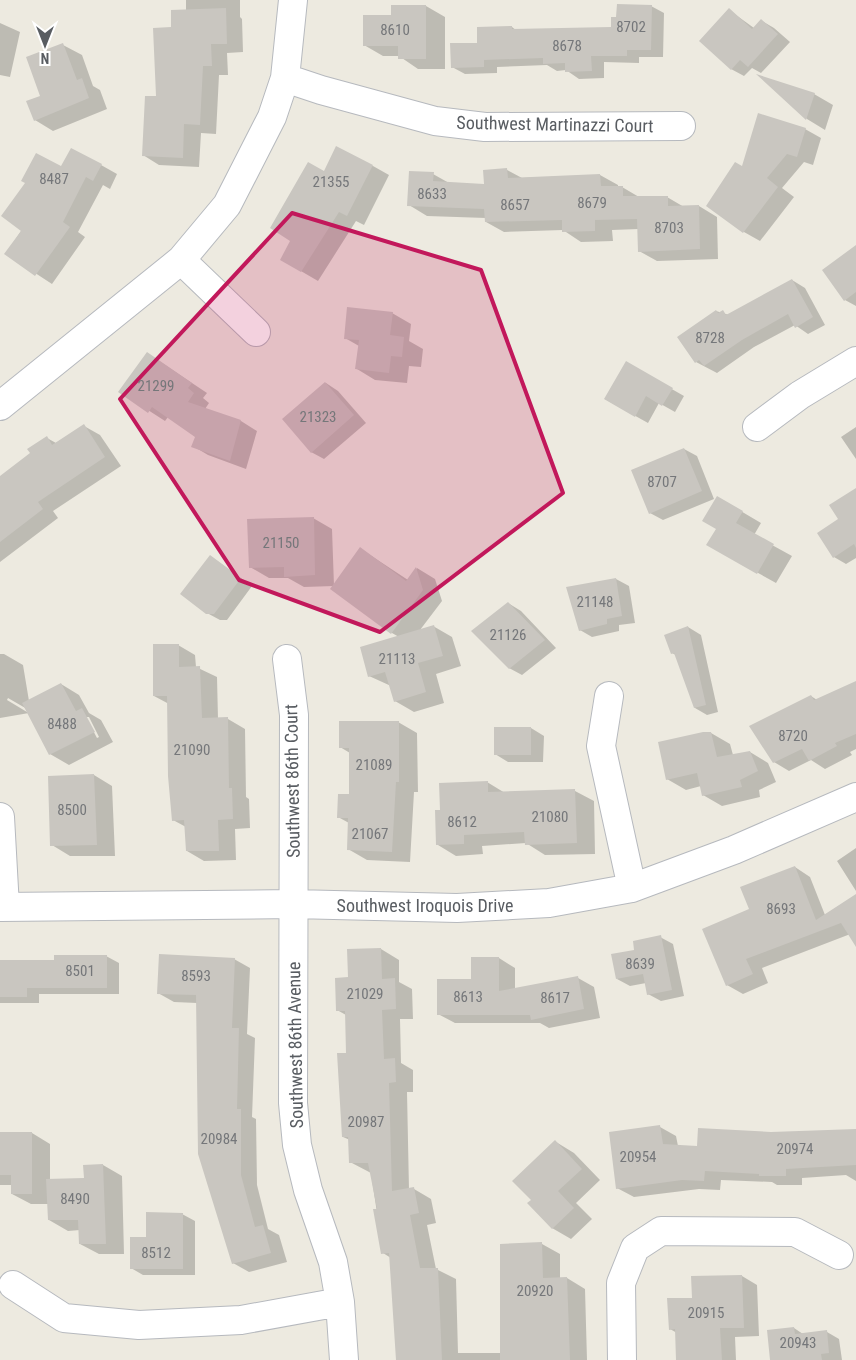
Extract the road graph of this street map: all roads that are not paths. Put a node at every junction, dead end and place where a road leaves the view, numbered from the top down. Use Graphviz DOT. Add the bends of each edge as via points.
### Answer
graph roads {
  1 [pos="293,0"];
  2 [pos="285,78"];
  3 [pos="680,126"];
  4 [pos="181,260"];
  5 [pos="256,332"];
  6 [pos="856,361"];
  7 [pos="0,406"];
  8 [pos="757,427"];
  9 [pos="287,659"];
  10 [pos="609,696"];
  11 [pos="856,797"];
  12 [pos="0,817"];
  13 [pos="632,888"];
  14 [pos="293,904"];
  15 [pos="2,907"];
  16 [pos="839,1255"];
  17 [pos="13,1285"];
  18 [pos="340,1302"];
  19 [pos="344,1360"];
  20 [pos="622,1360"];
  1 -- 2 [label="street"];
  2 -- 3 [label="street, Southwest Martinazzi Court" via="435,121 485,127"];
  2 -- 4 [label="street" via="272,117 227,205"];
  4 -- 5 [label="street"];
  4 -- 7 [label="street"];
  6 -- 8 [label="street" via="800,395"];
  9 -- 14 [label="street, Southwest 86th Court" via="294,715"];
  10 -- 13 [label="street" via="601,746"];
  11 -- 13 [label="street, Southwest Iroquois Drive" via="734,850"];
  12 -- 15 [label="street, Southwest Iroquois Drive"];
  13 -- 14 [label="street, Southwest Iroquois Drive" via="548,903 457,908"];
  14 -- 15 [label="street, Southwest Iroquois Drive"];
  14 -- 18 [label="street, Southwest 86th Avenue" via="293,1103 297,1145 308,1190 333,1262"];
  16 -- 20 [label="street" via="795,1232 661,1231 635,1248 621,1283"];
  17 -- 18 [label="street" via="64,1318 139,1326 241,1320"];
  18 -- 19 [label="street, Southwest 86th Avenue"];
}
